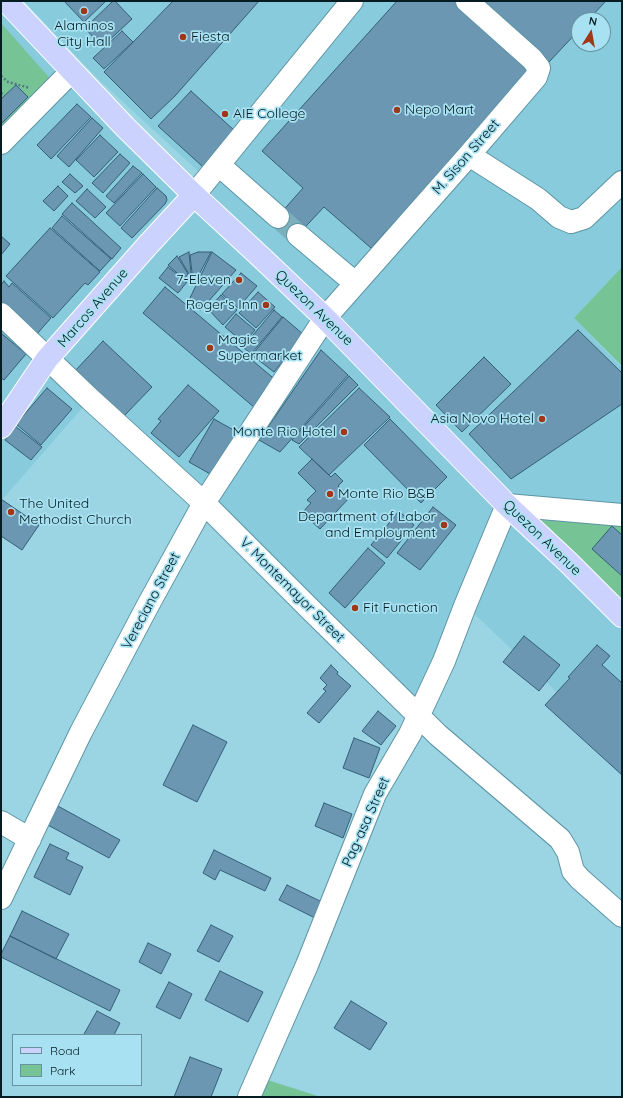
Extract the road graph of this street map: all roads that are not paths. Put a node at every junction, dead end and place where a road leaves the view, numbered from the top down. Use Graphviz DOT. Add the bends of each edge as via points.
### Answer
graph roads {
  1 [pos="6,1"];
  2 [pos="352,1"];
  3 [pos="467,1"];
  4 [pos="72,71"];
  5 [pos="1,143"];
  6 [pos="469,155"];
  7 [pos="219,165"];
  8 [pos="622,182"];
  9 [pos="194,196"];
  10 [pos="278,217"];
  11 [pos="298,235"];
  12 [pos="355,284"];
  13 [pos="1,314"];
  14 [pos="325,318"];
  15 [pos="47,359"];
  16 [pos="1,427"];
  17 [pos="204,503"];
  18 [pos="507,505"];
  19 [pos="622,515"];
  20 [pos="622,616"];
  21 [pos="418,716"];
  22 [pos="1,822"];
  23 [pos="30,839"];
  24 [pos="1,898"];
  25 [pos="622,916"];
  26 [pos="249,1097"];
  1 -- 4 [label="main road, Quezon Avenue"];
  2 -- 7 [label="street"];
  3 -- 6 [label="street, M. Sison Street" via="539,68 536,77"];
  4 -- 5 [label="street"];
  4 -- 9 [label="main road, Quezon Avenue"];
  6 -- 8 [label="street" via="538,199 559,217 571,222 584,218"];
  6 -- 12 [label="street, M. Sison Street"];
  7 -- 9 [label="street"];
  7 -- 10 [label="street"];
  9 -- 14 [label="main road, Quezon Avenue"];
  9 -- 15 [label="main road, Marcos Avenue"];
  11 -- 12 [label="street"];
  12 -- 14 [label="street, M. Sison Street"];
  13 -- 15 [label="street, V. Montemayor Street"];
  14 -- 17 [label="street, Vereciano Street"];
  14 -- 18 [label="main road, Quezon Avenue"];
  15 -- 16 [label="main road, Marcos Avenue"];
  15 -- 17 [label="street, V. Montemayor Street"];
  17 -- 21 [label="street, V. Montemayor Street"];
  17 -- 23 [label="street, Vereciano Street" via="81,732"];
  18 -- 19 [label="street"];
  18 -- 20 [label="main road, Quezon Avenue"];
  18 -- 21 [label="street, Pag-asa Street" via="444,662"];
  21 -- 25 [label="street, V. Montemayor Street" via="560,839 568,852 572,871"];
  21 -- 26 [label="street, Pag-asa Street" via="376,794 307,965"];
  22 -- 23 [label="street"];
  23 -- 24 [label="street, Vereciano Street"];
}
